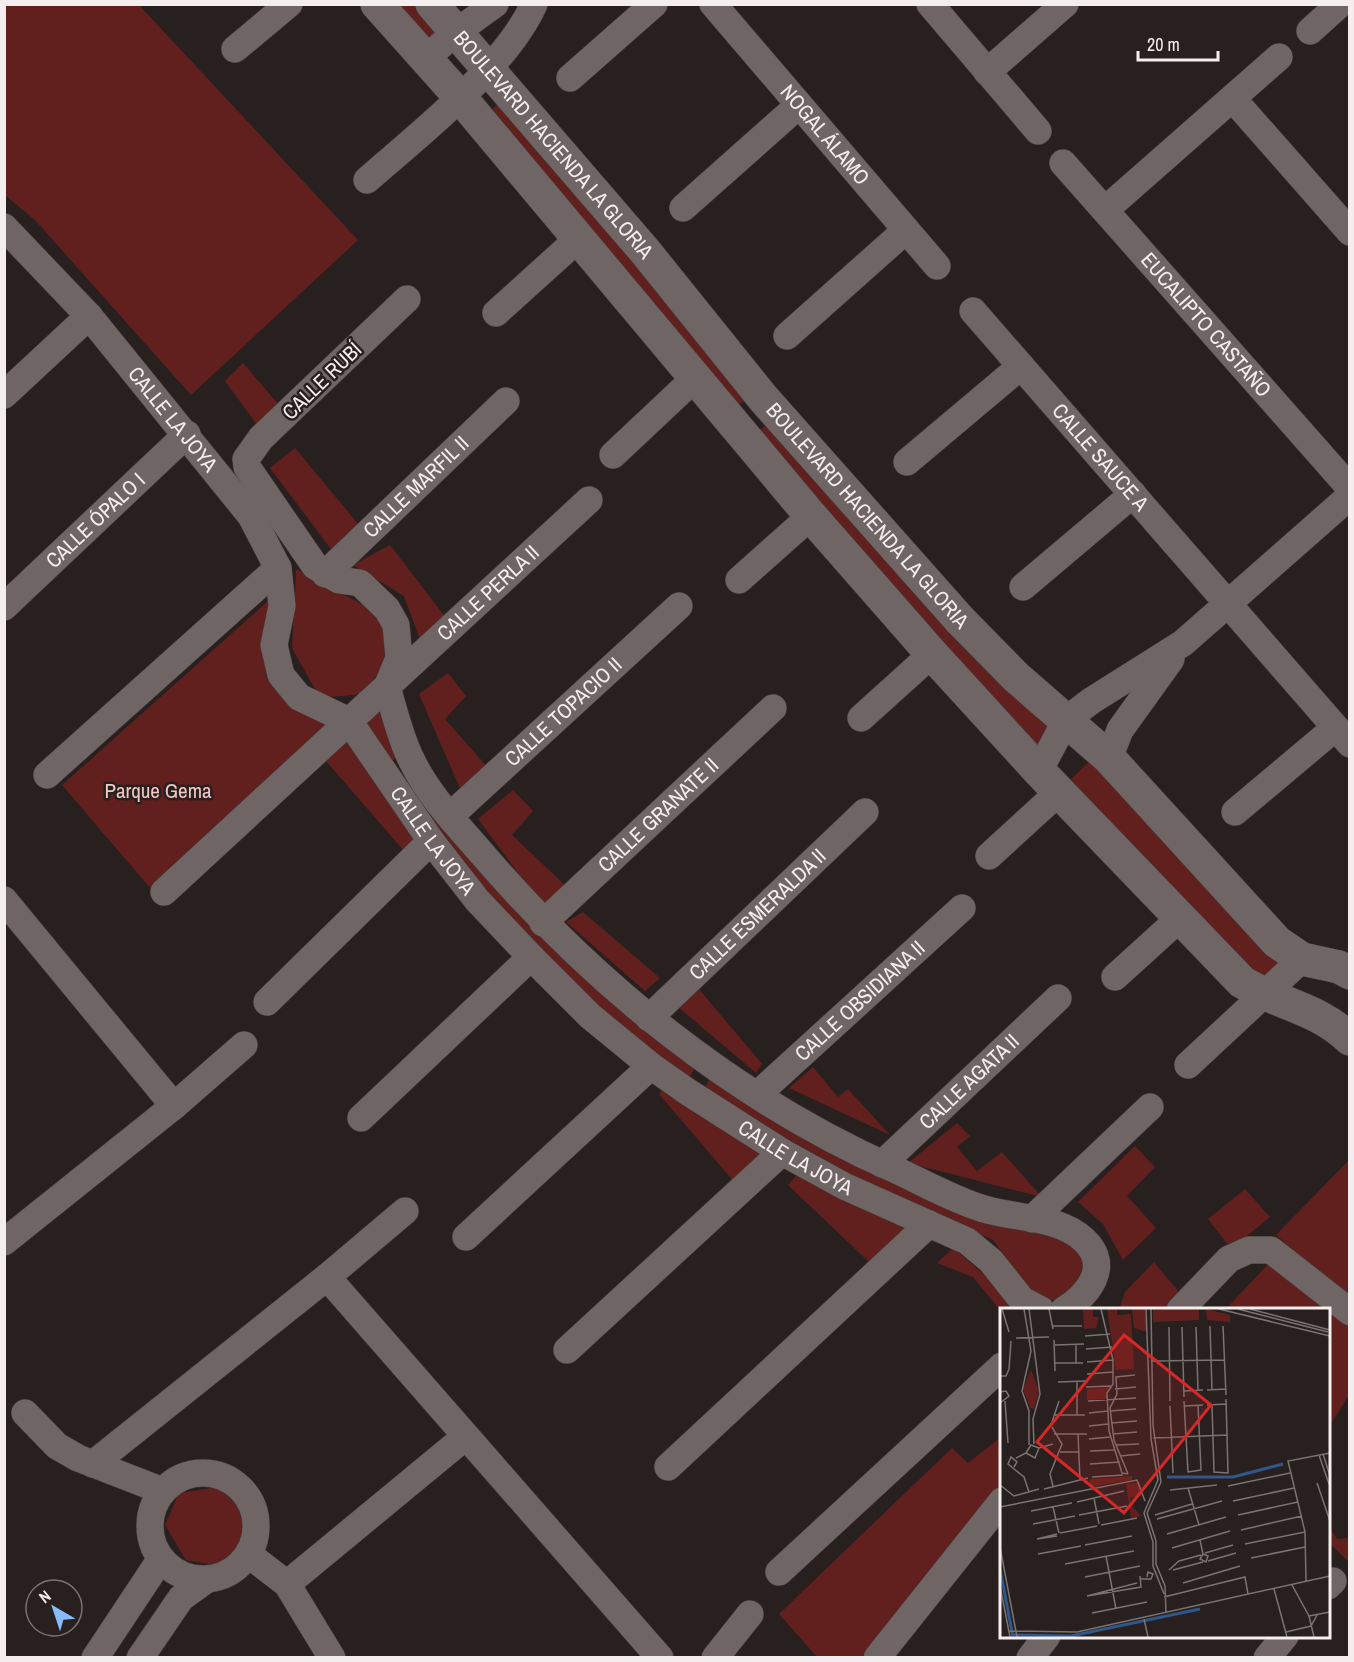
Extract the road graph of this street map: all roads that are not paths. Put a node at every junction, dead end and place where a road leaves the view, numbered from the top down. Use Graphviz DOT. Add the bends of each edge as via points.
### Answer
graph roads {
  1 [pos="289,4"];
  2 [pos="377,4"];
  3 [pos="432,4"];
  4 [pos="495,4"];
  5 [pos="534,4"];
  6 [pos="654,4"];
  7 [pos="713,4"];
  8 [pos="930,4"];
  9 [pos="1065,4"];
  10 [pos="1340,4"];
  11 [pos="1310,31"];
  12 [pos="455,33"];
  13 [pos="235,49"];
  14 [pos="1279,57"];
  15 [pos="425,59"];
  16 [pos="486,69"];
  17 [pos="987,72"];
  18 [pos="570,78"];
  19 [pos="460,97"];
  20 [pos="1233,99"];
  21 [pos="799,105"];
  22 [pos="1038,131"];
  23 [pos="1063,163"];
  24 [pos="367,180"];
  25 [pos="683,208"];
  26 [pos="1105,210"];
  27 [pos="4,227"];
  28 [pos="906,230"];
  29 [pos="1350,232"];
  30 [pos="579,238"];
  31 [pos="937,266"];
  32 [pos="407,299"];
  33 [pos="973,311"];
  34 [pos="495,313"];
  35 [pos="89,316"];
  36 [pos="788,336"];
  37 [pos="1021,366"];
  38 [pos="696,377"];
  39 [pos="4,395"];
  40 [pos="763,398"];
  41 [pos="506,401"];
  42 [pos="734,423"];
  43 [pos="187,434"];
  44 [pos="614,454"];
  45 [pos="907,462"];
  46 [pos="247,467"];
  47 [pos="1350,488"];
  48 [pos="1132,494"];
  49 [pos="1350,496"];
  50 [pos="590,500"];
  51 [pos="811,516"];
  52 [pos="278,568"];
  53 [pos="325,574"];
  54 [pos="739,580"];
  55 [pos="1023,587"];
  56 [pos="1228,603"];
  57 [pos="679,606"];
  58 [pos="4,607"];
  59 [pos="1183,644"];
  60 [pos="932,654"];
  61 [pos="387,687"];
  62 [pos="773,708"];
  63 [pos="861,718"];
  64 [pos="1066,720"];
  65 [pos="349,721"];
  66 [pos="1342,736"];
  67 [pos="1109,758"];
  68 [pos="410,759"];
  69 [pos="47,775"];
  70 [pos="386,776"];
  71 [pos="1049,781"];
  72 [pos="865,812"];
  73 [pos="1235,812"];
  74 [pos="450,816"];
  75 [pos="431,841"];
  76 [pos="989,856"];
  77 [pos="164,892"];
  78 [pos="4,900"];
  79 [pos="962,908"];
  80 [pos="1180,918"];
  81 [pos="543,923"];
  82 [pos="531,957"];
  83 [pos="1302,959"];
  84 [pos="1350,973"];
  85 [pos="1114,977"];
  86 [pos="1264,996"];
  87 [pos="1058,998"];
  88 [pos="267,1002"];
  89 [pos="649,1018"];
  90 [pos="1350,1039"];
  91 [pos="244,1045"];
  92 [pos="709,1063"];
  93 [pos="1188,1065"];
  94 [pos="651,1066"];
  95 [pos="688,1092"];
  96 [pos="758,1094"];
  97 [pos="174,1106"];
  98 [pos="1150,1107"];
  99 [pos="361,1118"];
  100 [pos="782,1152"];
  101 [pos="882,1164"];
  102 [pos="405,1211"];
  103 [pos="1032,1219"];
  104 [pos="929,1224"];
  105 [pos="466,1237"];
  106 [pos="4,1242"];
  107 [pos="327,1277"];
  108 [pos="1038,1308"];
  109 [pos="1068,1308"];
  110 [pos="1182,1308"];
  111 [pos="1350,1312"];
  112 [pos="567,1350"];
  113 [pos="1000,1368"];
  114 [pos="25,1413"];
  115 [pos="465,1437"];
  116 [pos="93,1464"];
  117 [pos="668,1467"];
  118 [pos="163,1491"];
  119 [pos="1000,1504"];
  120 [pos="248,1554"];
  121 [pos="160,1560"];
  122 [pos="779,1572"];
  123 [pos="206,1580"];
  124 [pos="287,1584"];
  125 [pos="750,1614"];
  126 [pos="1045,1638"];
  127 [pos="1283,1638"];
  128 [pos="95,1658"];
  129 [pos="140,1658"];
  130 [pos="332,1658"];
  131 [pos="660,1658"];
  132 [pos="715,1658"];
  133 [pos="877,1658"];
  134 [pos="1030,1658"];
  135 [pos="1267,1658"];
  1 -- 13 [label="street"];
  2 -- 15 [label="street, BOULEVARD HACIENDA LA GLORIA"];
  3 -- 12 [label="street, BOULEVARD HACIENDA LA GLORIA"];
  4 -- 12 [label="street"];
  5 -- 16 [label="street" via="518,32"];
  6 -- 18 [label="street"];
  7 -- 21 [label="street, NOGAL ÁLAMO"];
  8 -- 17 [label="street"];
  9 -- 17 [label="street"];
  10 -- 11 [label="street"];
  12 -- 15 [label="street"];
  12 -- 16 [label="street, BOULEVARD HACIENDA LA GLORIA"];
  14 -- 20 [label="street"];
  15 -- 19 [label="street, BOULEVARD HACIENDA LA GLORIA"];
  16 -- 19 [label="street"];
  16 -- 40 [label="street, BOULEVARD HACIENDA LA GLORIA" via="644,250"];
  17 -- 22 [label="street"];
  19 -- 24 [label="street"];
  19 -- 30 [label="street, BOULEVARD HACIENDA LA GLORIA"];
  20 -- 26 [label="street"];
  20 -- 29 [label="street"];
  21 -- 25 [label="street"];
  21 -- 28 [label="street, NOGAL ÁLAMO"];
  23 -- 26 [label="street, EUCALIPTO CASTAÑO"];
  26 -- 47 [label="street, EUCALIPTO CASTAÑO"];
  27 -- 35 [label="street, CALLE LA JOYA"];
  28 -- 31 [label="street, NOGAL ÁLAMO"];
  28 -- 36 [label="street"];
  30 -- 34 [label="street"];
  30 -- 38 [label="street, BOULEVARD HACIENDA LA GLORIA"];
  32 -- 46 [label="street, CALLE RUBÍ" via="252,448 246,459"];
  33 -- 37 [label="street, CALLE SAUCE A"];
  35 -- 39 [label="street"];
  35 -- 43 [label="street, CALLE LA JOYA"];
  37 -- 45 [label="street"];
  37 -- 48 [label="street, CALLE SAUCE A"];
  38 -- 42 [label="street, BOULEVARD HACIENDA LA GLORIA"];
  38 -- 44 [label="street"];
  40 -- 42 [label="street"];
  40 -- 64 [label="street, BOULEVARD HACIENDA LA GLORIA" via="960,620 1016,677"];
  41 -- 53 [label="street, CALLE MARFIL II"];
  42 -- 51 [label="street, BOULEVARD HACIENDA LA GLORIA"];
  43 -- 52 [label="street, CALLE LA JOYA" via="251,516"];
  43 -- 58 [label="street, CALLE ÓPALO I"];
  46 -- 53 [label="street, CALLE LA JOYA" via="305,555"];
  48 -- 55 [label="street"];
  48 -- 56 [label="street, CALLE SAUCE A"];
  49 -- 56 [label="street"];
  50 -- 61 [label="street, CALLE PERLA II"];
  51 -- 54 [label="street"];
  51 -- 60 [label="street, BOULEVARD HACIENDA LA GLORIA"];
  52 -- 65 [label="street, CALLE LA JOYA" via="282,606 274,645 281,675 299,697"];
  52 -- 69 [label="street"];
  53 -- 61 [label="street, CALLE LA JOYA" via="360,583 387,609 396,625 399,658"];
  56 -- 59 [label="street"];
  56 -- 66 [label="street, CALLE SAUCE A"];
  57 -- 74 [label="street, CALLE TOPACIO II"];
  59 -- 64 [label="street"];
  59 -- 67 [label="street" via="1120,730"];
  60 -- 63 [label="street"];
  60 -- 71 [label="street, BOULEVARD HACIENDA LA GLORIA"];
  61 -- 65 [label="street, CALLE PERLA II"];
  61 -- 68 [label="street, CALLE LA JOYA"];
  62 -- 81 [label="street, CALLE GRANATE II"];
  64 -- 67 [label="street, BOULEVARD HACIENDA LA GLORIA"];
  64 -- 71 [label="street"];
  65 -- 70 [label="street, CALLE LA JOYA"];
  65 -- 77 [label="street, CALLE PERLA II"];
  66 -- 73 [label="street"];
  67 -- 83 [label="street, BOULEVARD HACIENDA LA GLORIA" via="1276,942"];
  68 -- 70 [label="street"];
  68 -- 74 [label="street, CALLE LA JOYA"];
  70 -- 75 [label="street, CALLE LA JOYA"];
  71 -- 76 [label="street"];
  71 -- 80 [label="street, BOULEVARD HACIENDA LA GLORIA"];
  72 -- 89 [label="street, CALLE ESMERALDA II"];
  74 -- 81 [label="street, CALLE LA JOYA"];
  75 -- 82 [label="street, CALLE LA JOYA" via="477,900"];
  75 -- 88 [label="street"];
  78 -- 97 [label="street"];
  79 -- 96 [label="street, CALLE OBSIDIANA II"];
  80 -- 85 [label="street"];
  80 -- 86 [label="street, BOULEVARD HACIENDA LA GLORIA" via="1242,982"];
  81 -- 89 [label="street, CALLE LA JOYA"];
  82 -- 94 [label="street, CALLE LA JOYA" via="590,1016"];
  82 -- 99 [label="street"];
  83 -- 84 [label="street, BOULEVARD HACIENDA LA GLORIA"];
  83 -- 86 [label="street"];
  86 -- 90 [label="street, BOULEVARD HACIENDA LA GLORIA" via="1310,1011 1333,1023"];
  86 -- 93 [label="street"];
  87 -- 101 [label="street, CALLE AGATA II"];
  89 -- 92 [label="street, CALLE LA JOYA"];
  91 -- 97 [label="street"];
  92 -- 95 [label="street"];
  92 -- 96 [label="street, CALLE LA JOYA"];
  94 -- 95 [label="street, CALLE LA JOYA"];
  94 -- 105 [label="street"];
  95 -- 100 [label="street, CALLE LA JOYA"];
  96 -- 101 [label="street, CALLE LA JOYA"];
  97 -- 106 [label="street"];
  98 -- 103 [label="street"];
  100 -- 104 [label="street, CALLE LA JOYA" via="844,1186"];
  100 -- 112 [label="street"];
  101 -- 103 [label="street, CALLE LA JOYA" via="982,1209"];
  102 -- 107 [label="street"];
  103 -- 109 [label="street, CALLE LA JOYA" via="1066,1227 1086,1241 1095,1260 1093,1284 1082,1299"];
  104 -- 108 [label="street, CALLE LA JOYA" via="967,1241 991,1261 1022,1299"];
  104 -- 117 [label="street"];
  107 -- 115 [label="street"];
  107 -- 116 [label="street"];
  110 -- 111 [label="street" via="1229,1259 1249,1250 1271,1250"];
  113 -- 122 [label="street"];
  114 -- 116 [label="street" via="57,1446"];
  115 -- 124 [label="street"];
  115 -- 131 [label="street"];
  116 -- 118 [label="street"];
  118 -- 120 [label="street" via="181,1478 203,1472 225,1477 244,1490 254,1510 256,1533"];
  118 -- 121 [label="street" via="153,1507 149,1525"];
  119 -- 133 [label="street"];
  120 -- 123 [label="street" via="230,1572"];
  120 -- 124 [label="street"];
  121 -- 123 [label="street" via="189,1579"];
  121 -- 128 [label="street"];
  123 -- 129 [label="street" via="181,1598"];
  124 -- 130 [label="street"];
  125 -- 132 [label="street"];
  126 -- 134 [label="street"];
  127 -- 135 [label="street"];
}
